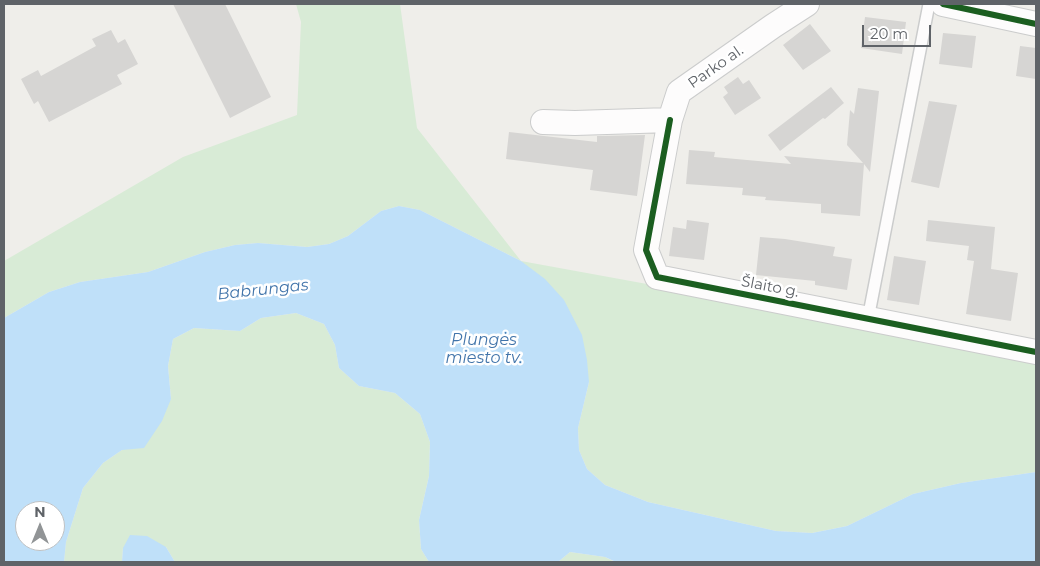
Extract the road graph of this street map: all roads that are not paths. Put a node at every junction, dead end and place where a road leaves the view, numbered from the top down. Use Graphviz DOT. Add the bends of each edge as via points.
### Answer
graph roads {
  1 [pos="807,4"];
  2 [pos="929,4"];
  3 [pos="944,4"];
  4 [pos="1036,24"];
  5 [pos="670,120"];
  6 [pos="543,122"];
  7 [pos="868,319"];
  8 [pos="1036,352"];
  1 -- 5 [label="street, Parko al." via="679,92"];
  2 -- 7 [label="lane"];
  3 -- 4 [label="street"];
  5 -- 6 [label="street"];
  5 -- 7 [label="street, Šlaito g." via="646,250 657,277"];
  7 -- 8 [label="street, Šlaito g."];
}
